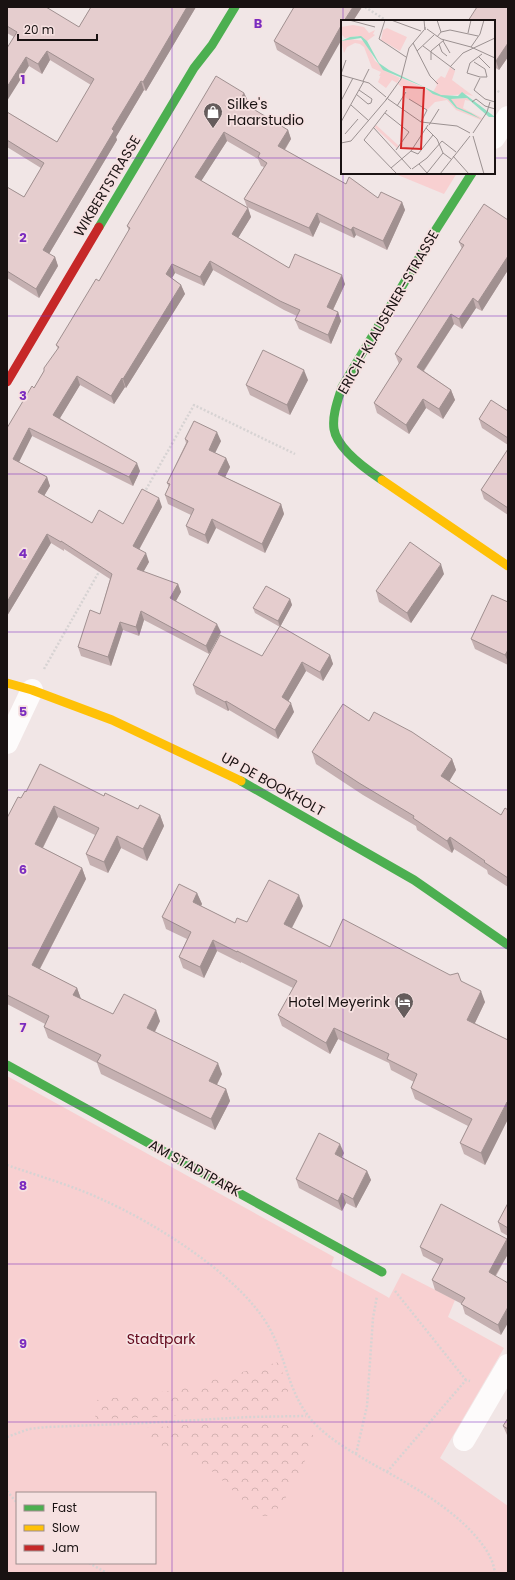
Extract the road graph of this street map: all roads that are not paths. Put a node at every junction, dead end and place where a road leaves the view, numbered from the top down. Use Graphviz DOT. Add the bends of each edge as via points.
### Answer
graph roads {
  1 [pos="235,7"];
  2 [pos="508,117"];
  3 [pos="495,136"];
  4 [pos="471,174"];
  5 [pos="7,382"];
  6 [pos="508,566"];
  7 [pos="7,683"];
  8 [pos="32,690"];
  9 [pos="7,743"];
  10 [pos="508,946"];
  11 [pos="7,1065"];
  12 [pos="382,1272"];
  13 [pos="508,1365"];
  14 [pos="464,1440"];
  1 -- 5 [label="street, WIKBERTSTRASSE" via="212,45 194,68"];
  2 -- 3 [label="street"];
  4 -- 6 [label="street, ERICH-KLAUSENER-STRASSE" via="342,387 335,410 335,433 350,455 366,469"];
  7 -- 8 [label="street, UP DE BOOKHOLT"];
  8 -- 9 [label="street"];
  8 -- 10 [label="street, UP DE BOOKHOLT" via="112,720 238,779 414,880"];
  11 -- 12 [label="street, AM STADTPARK"];
  13 -- 14 [label="street"];
}
